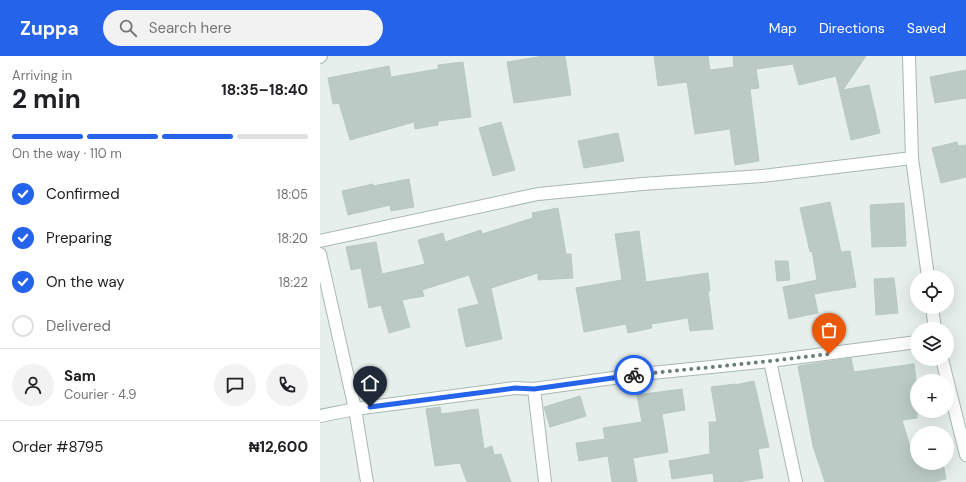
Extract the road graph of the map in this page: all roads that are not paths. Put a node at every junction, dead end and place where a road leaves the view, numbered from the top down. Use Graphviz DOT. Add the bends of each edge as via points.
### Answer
graph roads {
  1 [pos="909,56"];
  2 [pos="912,158"];
  3 [pos="320,241"];
  4 [pos="320,254"];
  5 [pos="927,270"];
  6 [pos="910,343"];
  7 [pos="770,361"];
  8 [pos="944,366"];
  9 [pos="534,389"];
  10 [pos="355,409"];
  11 [pos="320,416"];
  12 [pos="966,455"];
  13 [pos="368,482"];
  14 [pos="545,482"];
  15 [pos="796,482"];
  1 -- 2 [label="street"];
  2 -- 3 [label="street" via="762,176 538,194"];
  2 -- 5 [label="street"];
  4 -- 10 [label="street"];
  6 -- 7 [label="street"];
  7 -- 9 [label="street" via="642,374"];
  7 -- 15 [label="street"];
  8 -- 12 [label="street"];
  9 -- 10 [label="street" via="515,388"];
  9 -- 14 [label="street"];
  10 -- 11 [label="street"];
  10 -- 13 [label="street"];
}
